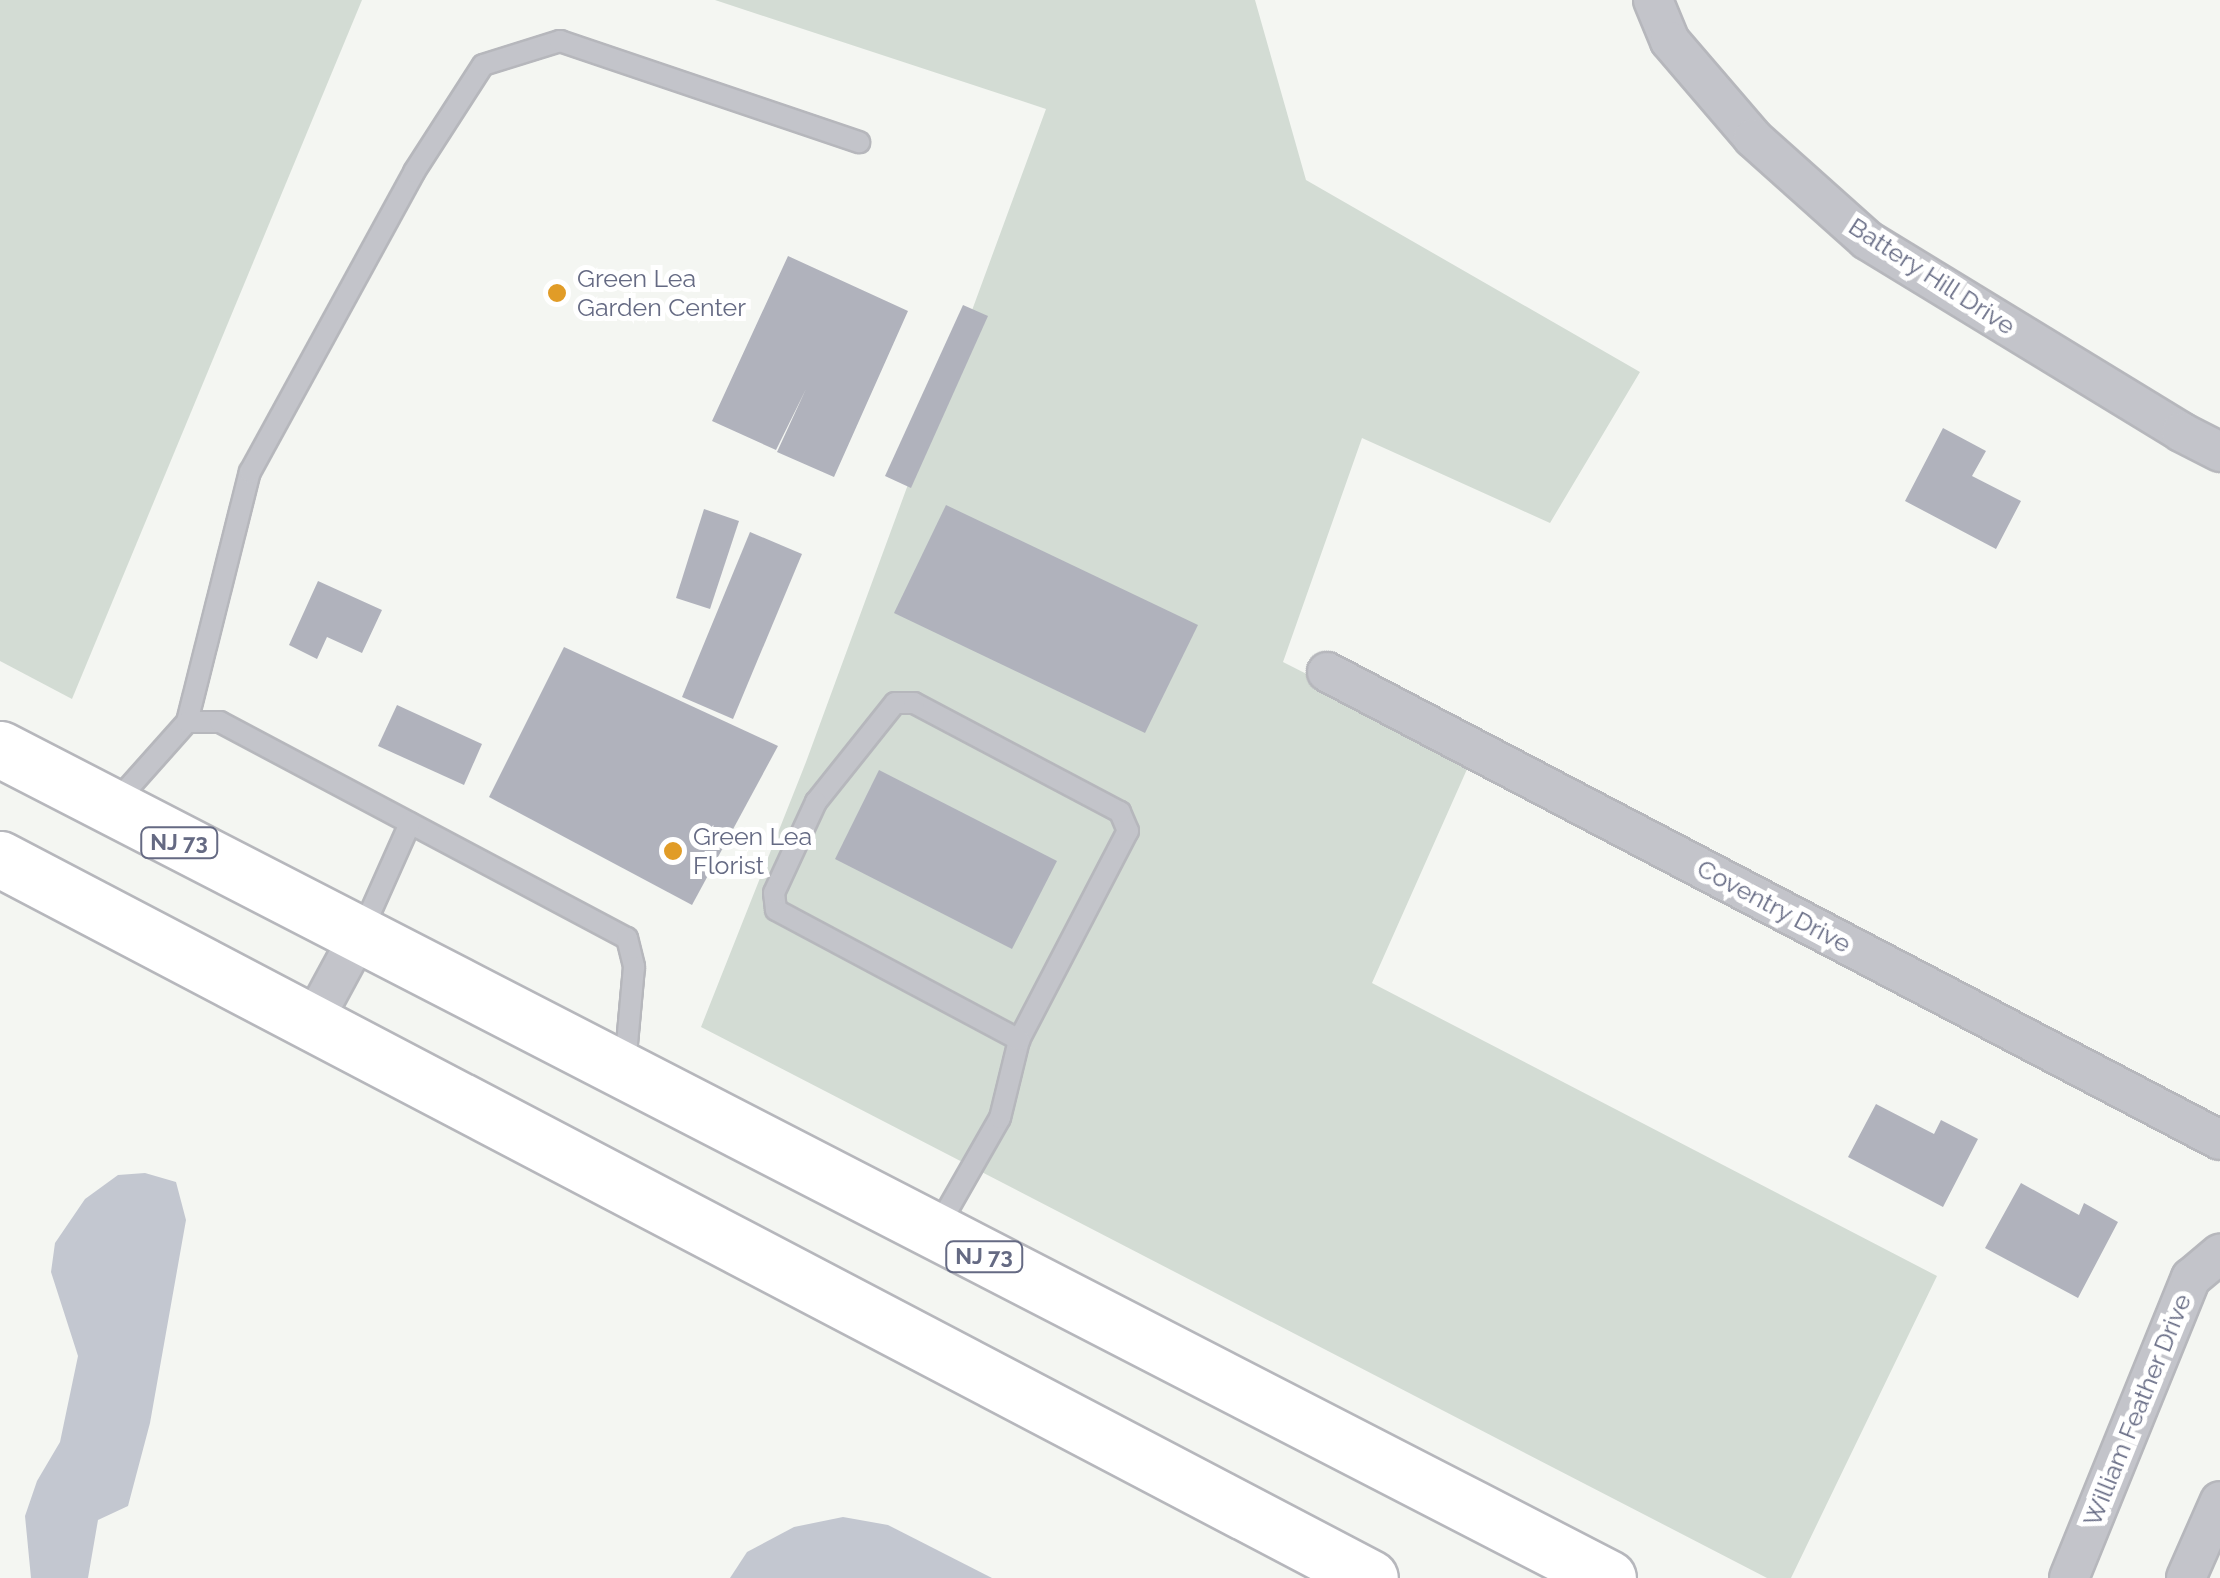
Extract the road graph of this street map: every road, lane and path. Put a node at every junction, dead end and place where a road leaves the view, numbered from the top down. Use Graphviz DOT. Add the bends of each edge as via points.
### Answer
graph roads {
  1 [pos="1653,0"];
  2 [pos="859,142"];
  3 [pos="2220,452"];
  4 [pos="1327,672"];
  5 [pos="187,722"];
  6 [pos="0,749"];
  7 [pos="111,807"];
  8 [pos="410,823"];
  9 [pos="0,859"];
  10 [pos="359,936"];
  11 [pos="312,1022"];
  12 [pos="1019,1040"];
  13 [pos="624,1072"];
  14 [pos="2220,1140"];
  15 [pos="935,1232"];
  16 [pos="2220,1254"];
  17 [pos="2220,1501"];
  18 [pos="1370,1578"];
  19 [pos="1608,1578"];
  20 [pos="2069,1578"];
  21 [pos="2186,1578"];
  1 -- 3 [label="street, Battery Hill Drive" via="1670,41 1753,138 1867,240"];
  2 -- 5 [label="lane" via="560,40 483,65 414,172 250,472"];
  4 -- 14 [label="street, Coventry Drive"];
  5 -- 7 [label="lane"];
  5 -- 8 [label="lane" via="220,722"];
  6 -- 7 [label="highway, NJ 73"];
  7 -- 10 [label="highway, NJ 73"];
  8 -- 10 [label="lane"];
  8 -- 13 [label="lane" via="628,938 634,967"];
  9 -- 11 [label="highway"];
  10 -- 11 [label="street"];
  10 -- 13 [label="highway, NJ 73"];
  11 -- 18 [label="highway"];
  12 -- 12 [label="lane" via="1128,831 1120,812 914,703 896,703 816,802 774,892 776,910"];
  12 -- 15 [label="lane" via="1000,1118"];
  13 -- 15 [label="highway, NJ 73"];
  15 -- 19 [label="highway, NJ 73"];
  16 -- 20 [label="street, William Feather Drive" via="2191,1278"];
  17 -- 21 [label="street"];
}
